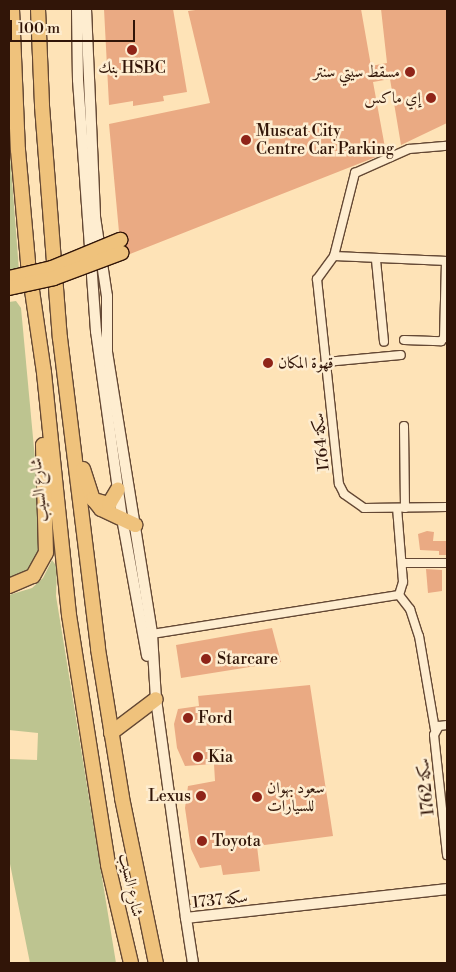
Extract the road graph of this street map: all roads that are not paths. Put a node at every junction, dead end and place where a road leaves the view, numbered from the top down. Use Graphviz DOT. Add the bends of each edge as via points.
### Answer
graph roads {
  1 [pos="12,9"];
  2 [pos="38,9"];
  3 [pos="77,9"];
  4 [pos="86,9"];
  5 [pos="9,101"];
  6 [pos="447,146"];
  7 [pos="18,150"];
  8 [pos="334,256"];
  9 [pos="376,260"];
  10 [pos="446,261"];
  11 [pos="9,278"];
  12 [pos="9,288"];
  13 [pos="404,340"];
  14 [pos="384,342"];
  15 [pos="401,355"];
  16 [pos="326,362"];
  17 [pos="44,373"];
  18 [pos="404,426"];
  19 [pos="74,442"];
  20 [pos="118,489"];
  21 [pos="93,499"];
  22 [pos="447,507"];
  23 [pos="401,508"];
  24 [pos="122,518"];
  25 [pos="135,525"];
  26 [pos="402,563"];
  27 [pos="447,563"];
  28 [pos="9,586"];
  29 [pos="399,595"];
  30 [pos="152,634"];
  31 [pos="156,699"];
  32 [pos="447,725"];
  33 [pos="435,730"];
  34 [pos="111,734"];
  35 [pos="447,856"];
  36 [pos="447,890"];
  37 [pos="186,918"];
  38 [pos="131,963"];
  39 [pos="156,963"];
  40 [pos="193,963"];
  1 -- 7 [label="highway, شارع السيب"];
  2 -- 19 [label="highway, شارع السيب" via="55,279"];
  3 -- 20 [label="street" via="78,80 91,273"];
  4 -- 25 [label="street" via="95,208 107,296 107,352"];
  5 -- 7 [label="highway"];
  6 -- 8 [label="street" via="409,149 355,173"];
  7 -- 17 [label="highway, شارع السيب" via="28,263"];
  8 -- 9 [label="street"];
  8 -- 16 [label="street, سكة 1764" via="317,279"];
  9 -- 10 [label="street"];
  9 -- 14 [label="street"];
  10 -- 13 [label="street" via="444,338 441,341"];
  11 -- 12 [label="highway, bridge" via="120,246 54,278"];
  15 -- 16 [label="street"];
  16 -- 23 [label="street, سكة 1764" via="340,484 344,494 364,508"];
  17 -- 28 [label="highway" via="41,386 46,553 33,576 26,582"];
  17 -- 38 [label="highway, شارع السيب" via="69,615 108,865"];
  18 -- 23 [label="street"];
  19 -- 21 [label="highway"];
  19 -- 34 [label="highway, شارع السيب"];
  20 -- 21 [label="highway" via="109,504"];
  20 -- 24 [label="street"];
  21 -- 24 [label="highway" via="101,509"];
  22 -- 23 [label="street, سكة 1764"];
  23 -- 26 [label="street"];
  24 -- 25 [label="highway"];
  24 -- 31 [label="street"];
  25 -- 30 [label="street"];
  26 -- 27 [label="street"];
  26 -- 29 [label="street" via="403,582"];
  29 -- 30 [label="street"];
  29 -- 33 [label="street, سكة 1762" via="410,608 419,636"];
  30 -- 31 [label="street"];
  31 -- 34 [label="highway"];
  31 -- 37 [label="street, سكة 1737"];
  32 -- 33 [label="street"];
  33 -- 35 [label="street, سكة 1762"];
  34 -- 39 [label="highway, شارع السيب"];
  36 -- 37 [label="street, سكة 1737"];
  37 -- 40 [label="street"];
}
